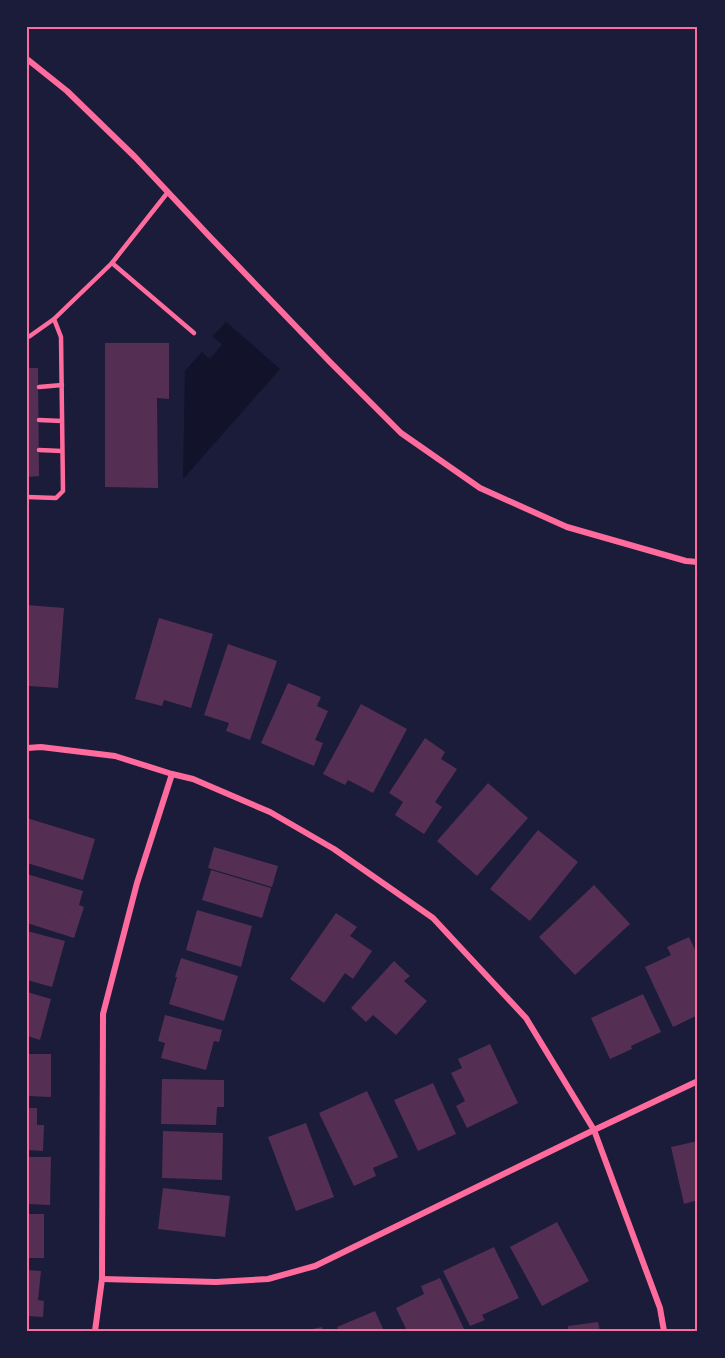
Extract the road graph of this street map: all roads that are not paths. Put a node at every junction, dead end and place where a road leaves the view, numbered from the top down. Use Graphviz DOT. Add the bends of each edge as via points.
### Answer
graph roads {
  1 [pos="27,59"];
  2 [pos="168,192"];
  3 [pos="112,263"];
  4 [pos="54,319"];
  5 [pos="194,333"];
  6 [pos="27,337"];
  7 [pos="62,385"];
  8 [pos="39,387"];
  9 [pos="39,420"];
  10 [pos="62,420"];
  11 [pos="39,450"];
  12 [pos="62,451"];
  13 [pos="27,496"];
  14 [pos="698,562"];
  15 [pos="27,748"];
  16 [pos="172,774"];
  17 [pos="698,1081"];
  18 [pos="594,1130"];
  19 [pos="102,1279"];
  20 [pos="95,1331"];
  21 [pos="664,1331"];
  1 -- 2 [label="street" via="67,91"];
  2 -- 3 [label="lane"];
  2 -- 14 [label="street" via="401,433 480,488 567,527"];
  3 -- 4 [label="lane"];
  3 -- 5 [label="lane"];
  4 -- 6 [label="lane"];
  4 -- 7 [label="lane" via="61,337"];
  7 -- 8 [label="lane"];
  7 -- 10 [label="lane"];
  9 -- 10 [label="lane"];
  10 -- 12 [label="lane"];
  11 -- 12 [label="lane"];
  12 -- 13 [label="lane" via="63,491 56,498"];
  15 -- 16 [label="street" via="115,756"];
  16 -- 18 [label="street" via="270,812 334,849 433,918 526,1018"];
  16 -- 19 [label="street" via="137,883 103,1014"];
  17 -- 18 [label="street"];
  18 -- 19 [label="street" via="315,1266 268,1279"];
  18 -- 21 [label="street" via="660,1308"];
  19 -- 20 [label="street"];
}
